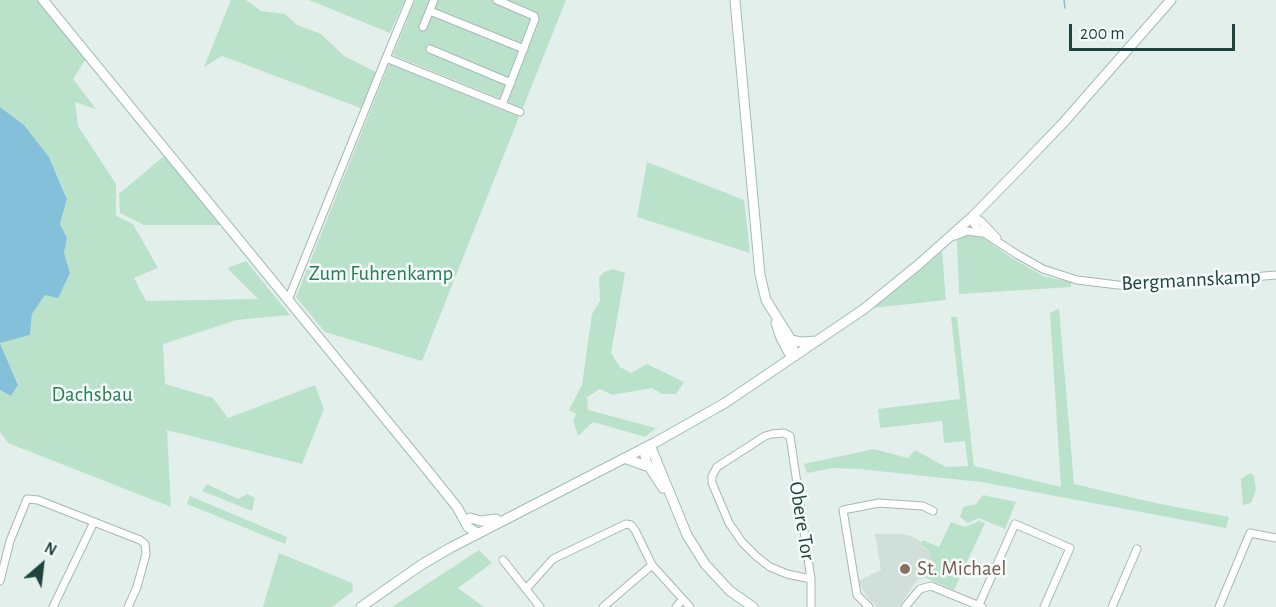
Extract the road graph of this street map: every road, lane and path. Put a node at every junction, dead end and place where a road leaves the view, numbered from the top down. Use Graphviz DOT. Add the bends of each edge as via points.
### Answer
graph roads {
  1 [pos="43,0"];
  2 [pos="410,0"];
  3 [pos="434,0"];
  4 [pos="496,0"];
  5 [pos="735,0"];
  6 [pos="1171,0"];
  7 [pos="430,11"];
  8 [pos="423,27"];
  9 [pos="430,49"];
  10 [pos="524,49"];
  11 [pos="386,58"];
  12 [pos="511,83"];
  13 [pos="502,105"];
  14 [pos="520,112"];
  15 [pos="972,216"];
  16 [pos="984,234"];
  17 [pos="947,239"];
  18 [pos="1008,249"];
  19 [pos="1275,275"];
  20 [pos="288,300"];
  21 [pos="786,339"];
  22 [pos="817,341"];
  23 [pos="795,356"];
  24 [pos="777,368"];
  25 [pos="647,446"];
  26 [pos="624,458"];
  27 [pos="649,467"];
  28 [pos="674,505"];
  29 [pos="457,507"];
  30 [pos="933,511"];
  31 [pos="508,517"];
  32 [pos="470,518"];
  33 [pos="94,522"];
  34 [pos="477,533"];
  35 [pos="1276,538"];
  36 [pos="1137,549"];
  37 [pos="503,561"];
  38 [pos="652,565"];
  39 [pos="811,579"];
  40 [pos="0,581"];
  41 [pos="526,590"];
  42 [pos="682,600"];
  43 [pos="53,607"];
  44 [pos="128,607"];
  45 [pos="361,607"];
  46 [pos="540,607"];
  47 [pos="603,607"];
  48 [pos="676,607"];
  49 [pos="690,607"];
  50 [pos="753,607"];
  51 [pos="812,607"];
  52 [pos="870,607"];
  53 [pos="905,607"];
  54 [pos="980,607"];
  55 [pos="1044,607"];
  56 [pos="1112,607"];
  57 [pos="1219,607"];
  1 -- 20 [label="main road"];
  2 -- 11 [label="street"];
  3 -- 7 [label="street"];
  4 -- 10 [label="street" via="534,16"];
  5 -- 21 [label="main road" via="757,250 766,300"];
  6 -- 15 [label="main road" via="1064,122"];
  7 -- 8 [label="street"];
  7 -- 10 [label="street"];
  9 -- 12 [label="street"];
  10 -- 12 [label="street"];
  11 -- 13 [label="street"];
  11 -- 20 [label="street"];
  12 -- 13 [label="street"];
  13 -- 14 [label="street"];
  15 -- 16 [label="street, Bergmannskamp"];
  15 -- 17 [label="main road"];
  15 -- 18 [label="street, Bergmannskamp"];
  16 -- 17 [label="street" via="967,231"];
  16 -- 18 [label="street, Bergmannskamp"];
  17 -- 22 [label="main road" via="864,309"];
  18 -- 19 [label="street, Bergmannskamp" via="1060,275 1118,285 1150,286"];
  20 -- 29 [label="main road"];
  21 -- 22 [label="main road"];
  21 -- 23 [label="main road" via="789,353"];
  21 -- 24 [label="main road"];
  22 -- 23 [label="main road"];
  23 -- 24 [label="main road"];
  24 -- 25 [label="main road" via="725,403"];
  25 -- 26 [label="main road"];
  25 -- 27 [label="main road" via="644,457"];
  25 -- 28 [label="main road"];
  26 -- 27 [label="main road"];
  26 -- 31 [label="main road"];
  27 -- 28 [label="main road"];
  28 -- 50 [label="main road" via="705,564 722,584"];
  29 -- 32 [label="main road"];
  29 -- 34 [label="main road" via="468,527"];
  30 -- 52 [label="street" via="923,506 879,503 843,510 857,595"];
  31 -- 32 [label="main road" via="485,521"];
  31 -- 34 [label="main road"];
  32 -- 34 [label="main road"];
  33 -- 40 [label="street" via="27,499 10,541"];
  33 -- 43 [label="street"];
  33 -- 44 [label="street" via="140,540 146,548"];
  34 -- 45 [label="main road" via="421,565"];
  35 -- 57 [label="street" via="1250,533"];
  36 -- 56 [label="street"];
  37 -- 41 [label="street"];
  38 -- 41 [label="street" via="635,530 626,524 553,559"];
  38 -- 42 [label="street"];
  38 -- 47 [label="street"];
  39 -- 39 [label="street, Obere Tor" via="770,567 742,542 729,523 712,479 717,467 765,436 790,436"];
  39 -- 51 [label="street, Obere Tor"];
  41 -- 46 [label="street"];
  42 -- 48 [label="street"];
  42 -- 49 [label="street"];
  53 -- 54 [label="street" via="920,589 931,586"];
  54 -- 55 [label="street" via="1016,524 1070,548"];
}
